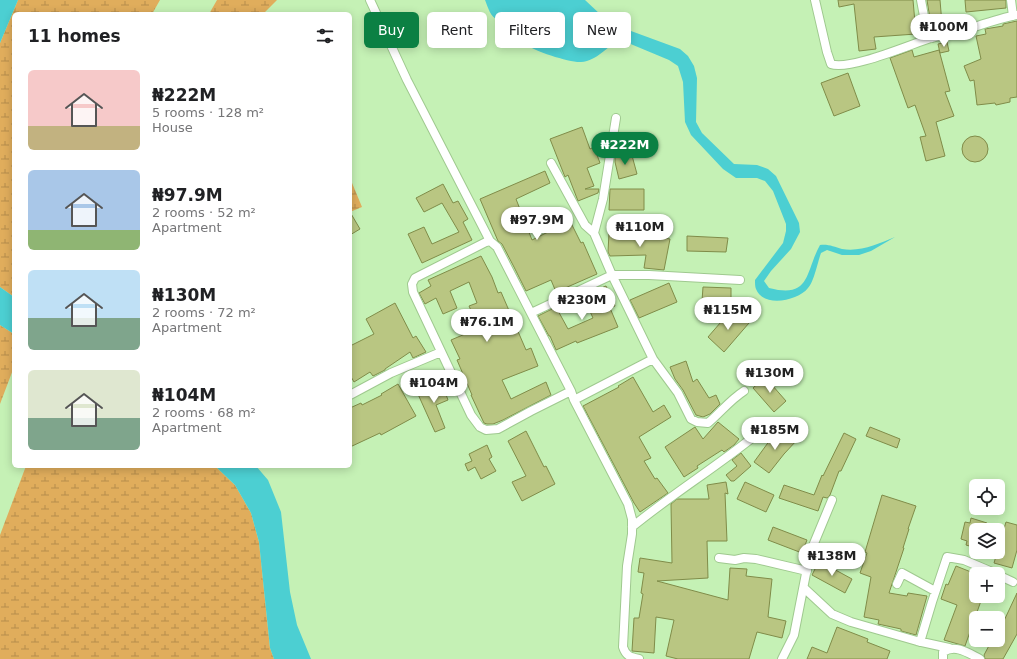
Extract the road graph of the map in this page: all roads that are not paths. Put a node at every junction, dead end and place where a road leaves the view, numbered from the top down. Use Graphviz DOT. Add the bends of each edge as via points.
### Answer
graph roads {
  1 [pos="370,0"];
  2 [pos="815,0"];
  3 [pos="921,0"];
  4 [pos="1011,0"];
  5 [pos="1015,16"];
  6 [pos="932,38"];
  7 [pos="616,118"];
  8 [pos="551,163"];
  9 [pos="594,233"];
  10 [pos="490,240"];
  11 [pos="612,275"];
  12 [pos="740,280"];
  13 [pos="531,313"];
  14 [pos="441,352"];
  15 [pos="652,359"];
  16 [pos="571,391"];
  17 [pos="744,391"];
  18 [pos="352,394"];
  19 [pos="574,400"];
  20 [pos="752,438"];
  21 [pos="832,500"];
  22 [pos="632,527"];
  23 [pos="719,558"];
  24 [pos="980,567"];
  25 [pos="807,571"];
  26 [pos="1005,578"];
  27 [pos="1013,582"];
  28 [pos="897,584"];
  29 [pos="804,588"];
  30 [pos="935,591"];
  31 [pos="920,642"];
  32 [pos="949,648"];
  33 [pos="639,659"];
  34 [pos="782,659"];
  35 [pos="943,659"];
  36 [pos="980,659"];
  1 -- 10 [label="street" via="407,80"];
  2 -- 6 [label="street" via="827,52 832,64 836,66 880,56"];
  3 -- 6 [label="street" via="926,27"];
  4 -- 5 [label="street"];
  5 -- 6 [label="street"];
  7 -- 9 [label="street"];
  8 -- 9 [label="street" via="585,225"];
  9 -- 11 [label="street"];
  10 -- 13 [label="street" via="497,247"];
  10 -- 14 [label="street" via="415,278 412,284 413,292"];
  11 -- 12 [label="street"];
  11 -- 13 [label="street"];
  11 -- 15 [label="street"];
  13 -- 16 [label="street"];
  14 -- 16 [label="street" via="471,415 480,427 486,430 498,429"];
  14 -- 18 [label="street" via="391,373"];
  15 -- 17 [label="street" via="678,393 691,419 697,422 708,422"];
  15 -- 19 [label="street"];
  16 -- 19 [label="street"];
  19 -- 22 [label="street" via="628,504"];
  20 -- 22 [label="street"];
  21 -- 25 [label="street" via="810,553"];
  22 -- 33 [label="street" via="627,566 623,647 626,654"];
  23 -- 25 [label="street" via="756,559"];
  24 -- 30 [label="street" via="947,557"];
  25 -- 29 [label="street"];
  26 -- 27 [label="street"];
  28 -- 30 [label="street" via="902,573"];
  29 -- 31 [label="street" via="832,614"];
  29 -- 34 [label="street" via="794,635"];
  30 -- 31 [label="street"];
  31 -- 32 [label="street"];
  32 -- 35 [label="street" via="943,652"];
  32 -- 36 [label="street"];
}
